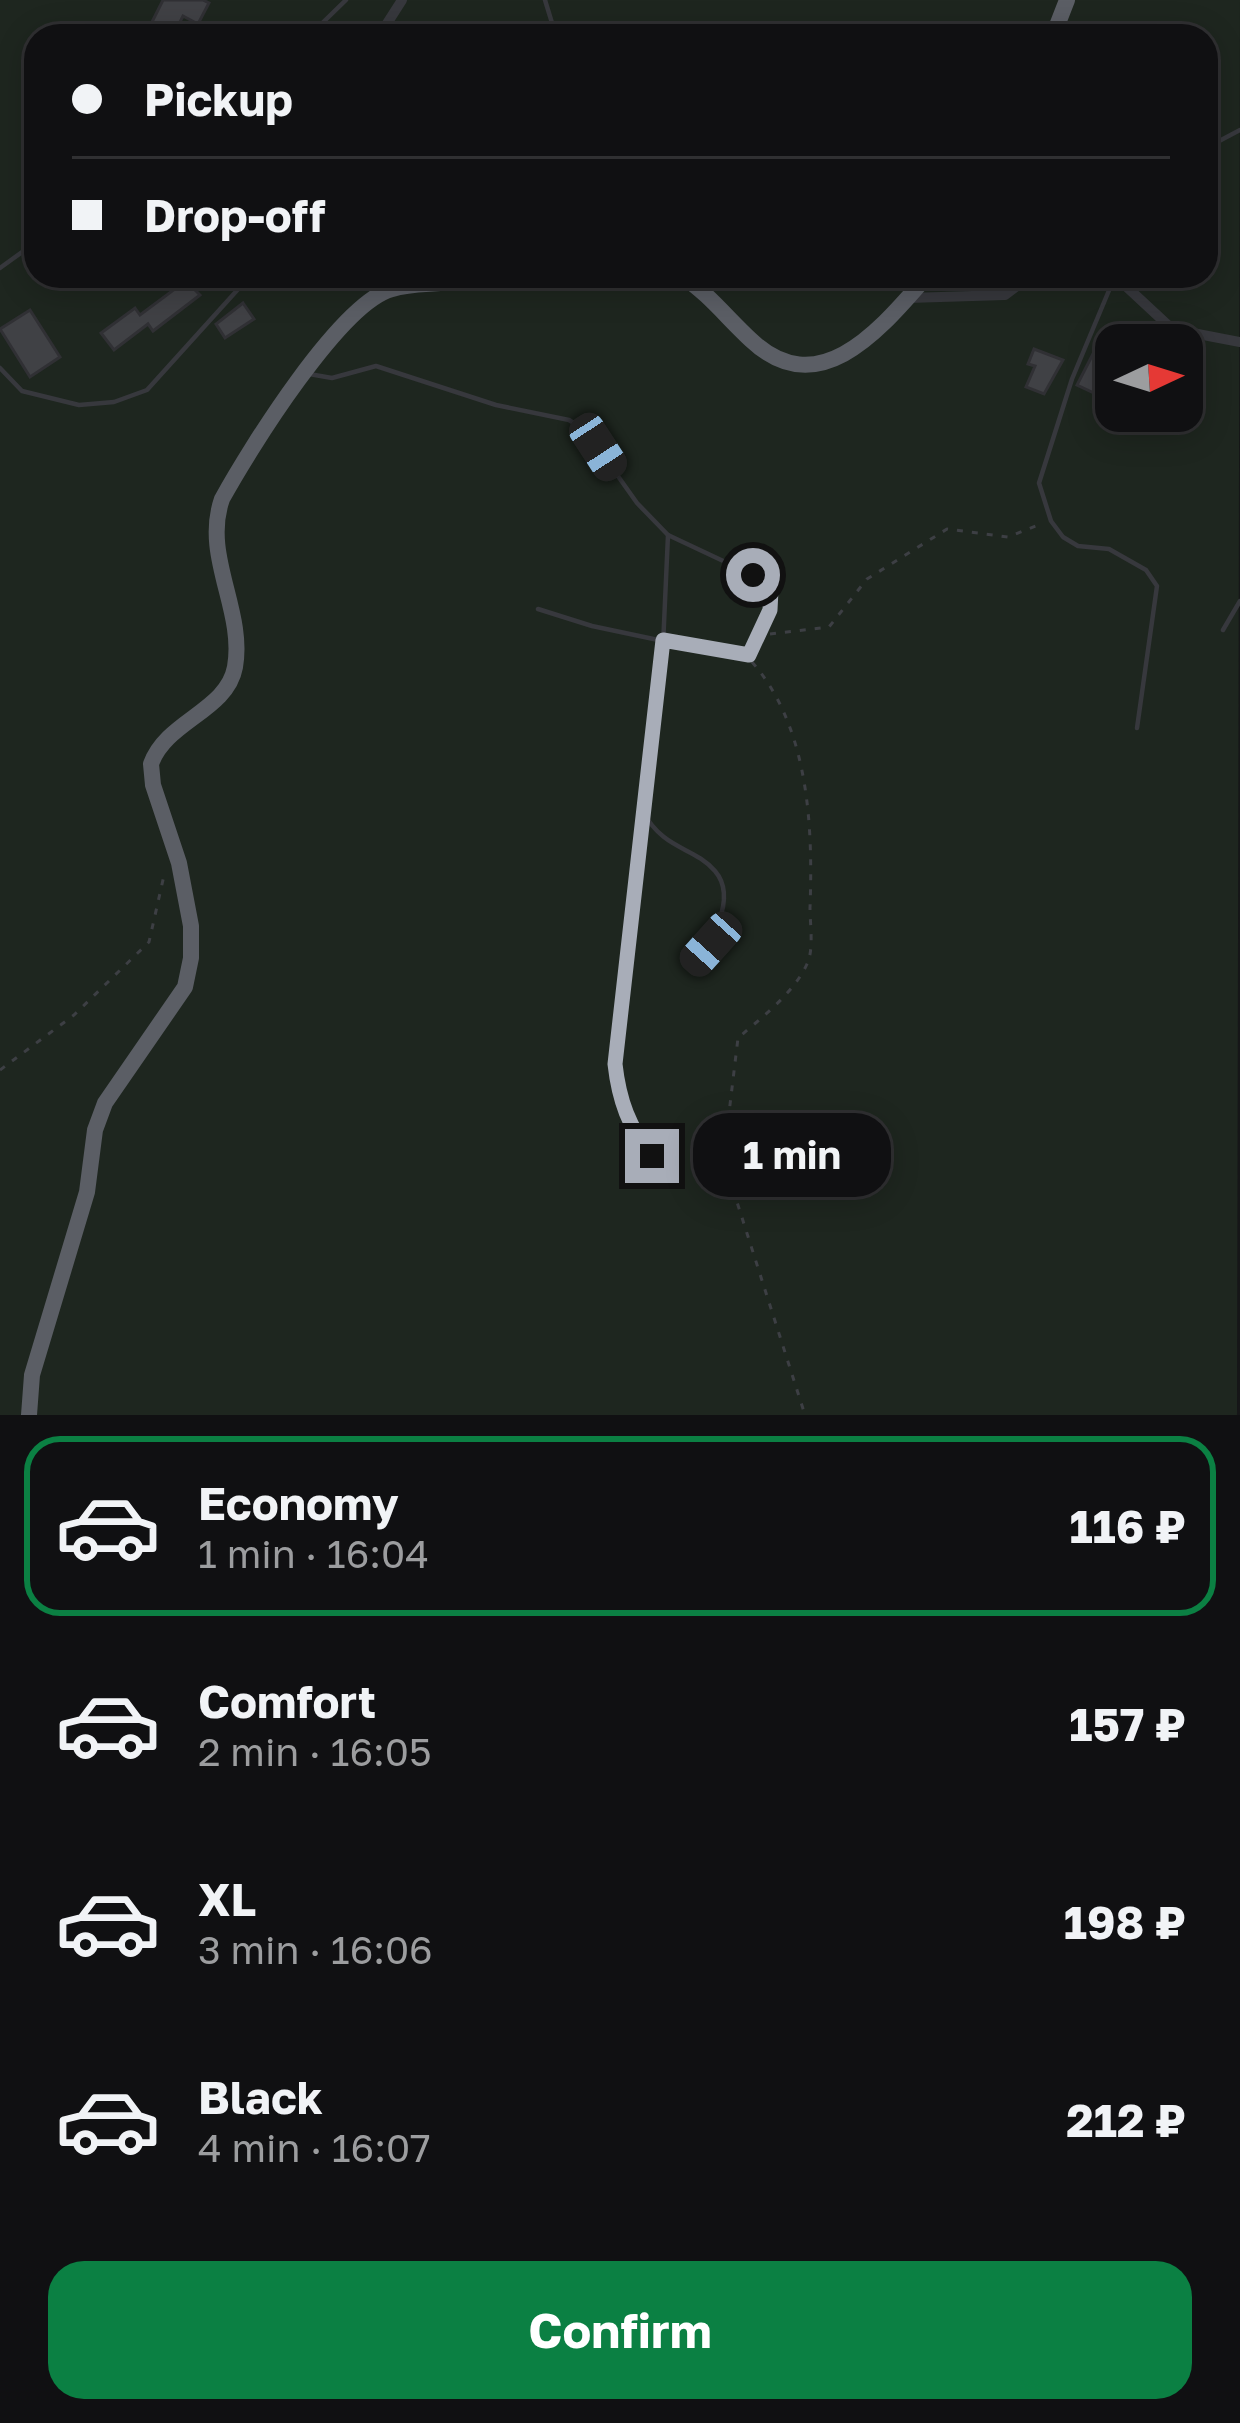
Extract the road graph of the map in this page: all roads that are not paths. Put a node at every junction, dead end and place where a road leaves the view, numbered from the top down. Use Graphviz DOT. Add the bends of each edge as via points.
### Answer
graph roads {
  1 [pos="346,0"];
  2 [pos="321,24"];
  3 [pos="240,288"];
  4 [pos="398,288"];
  5 [pos="695,288"];
  6 [pos="917,288"];
  7 [pos="1014,288"];
  8 [pos="1110,288"];
  9 [pos="1128,288"];
  10 [pos="908,298"];
  11 [pos="1240,342"];
  12 [pos="0,368"];
  13 [pos="304,372"];
  14 [pos="668,535"];
  15 [pos="1240,601"];
  16 [pos="538,609"];
  17 [pos="1223,630"];
  18 [pos="663,640"];
  19 [pos="1137,728"];
  20 [pos="643,812"];
  21 [pos="691,966"];
  22 [pos="652,1156"];
  23 [pos="29,1415"];
  1 -- 2 [label="lane"];
  3 -- 12 [label="lane" via="175,364 129,397 79,405 22,392"];
  4 -- 13 [label="highway" via="372,298"];
  5 -- 10 [label="highway" via="772,357 806,366 856,349"];
  6 -- 10 [label="highway"];
  7 -- 10 [label="street" via="1005,295"];
  8 -- 19 [label="lane" via="1039,483 1051,520 1078,546 1109,548 1153,577"];
  9 -- 11 [label="street" via="1172,329"];
  13 -- 14 [label="lane" via="332,378 376,366 569,420"];
  13 -- 23 [label="highway" via="216,517 236,665 228,686 158,743 151,764 190,926 185,987 94,1130 87,1192 32,1376"];
  14 -- 18 [label="lane"];
  14 -- 18 [label="lane" via="765,583 772,602 749,655"];
  15 -- 17 [label="lane"];
  16 -- 18 [label="lane"];
  18 -- 20 [label="lane"];
  20 -- 21 [label="lane" via="668,844 715,870 722,885 711,944"];
  20 -- 22 [label="lane" via="615,1064 618,1094"];
}
